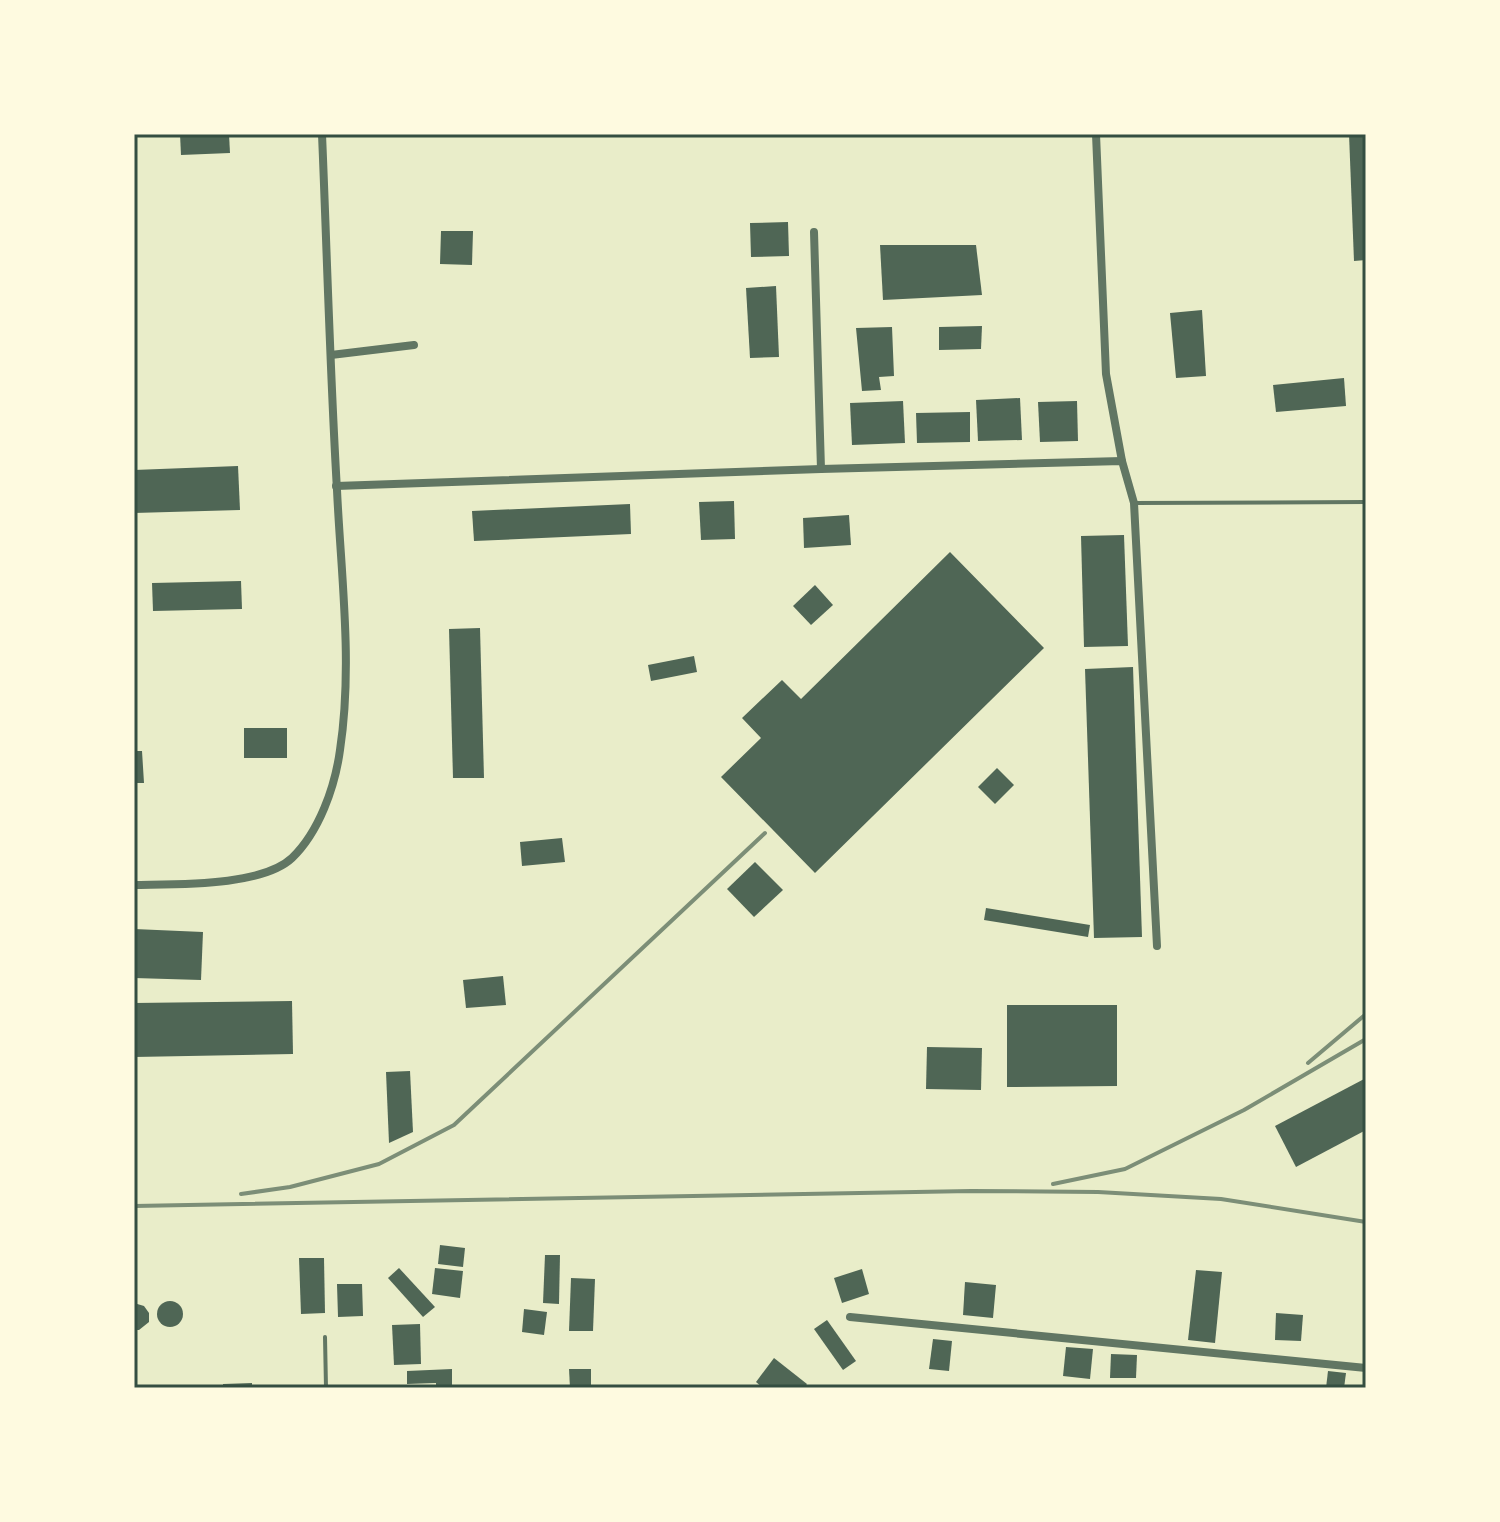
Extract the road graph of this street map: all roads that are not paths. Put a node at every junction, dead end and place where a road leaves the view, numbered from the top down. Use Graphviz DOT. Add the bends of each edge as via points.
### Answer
graph roads {
  1 [pos="322,134"];
  2 [pos="1096,134"];
  3 [pos="814,232"];
  4 [pos="414,345"];
  5 [pos="331,355"];
  6 [pos="1122,461"];
  7 [pos="821,469"];
  8 [pos="336,486"];
  9 [pos="1366,502"];
  10 [pos="1134,503"];
  11 [pos="134,885"];
  12 [pos="1157,946"];
  13 [pos="850,1317"];
  14 [pos="325,1337"];
  15 [pos="1366,1368"];
  16 [pos="326,1388"];
  1 -- 5 [label="street"];
  2 -- 6 [label="street" via="1106,374"];
  3 -- 7 [label="street"];
  4 -- 5 [label="street"];
  5 -- 8 [label="street"];
  6 -- 7 [label="street"];
  6 -- 10 [label="street"];
  7 -- 8 [label="street"];
  8 -- 11 [label="street" via="346,661 340,751 311,836 290,860 268,873 201,884"];
  9 -- 10 [label="lane"];
  10 -- 12 [label="street"];
  13 -- 15 [label="street"];
  14 -- 16 [label="lane"];
}
